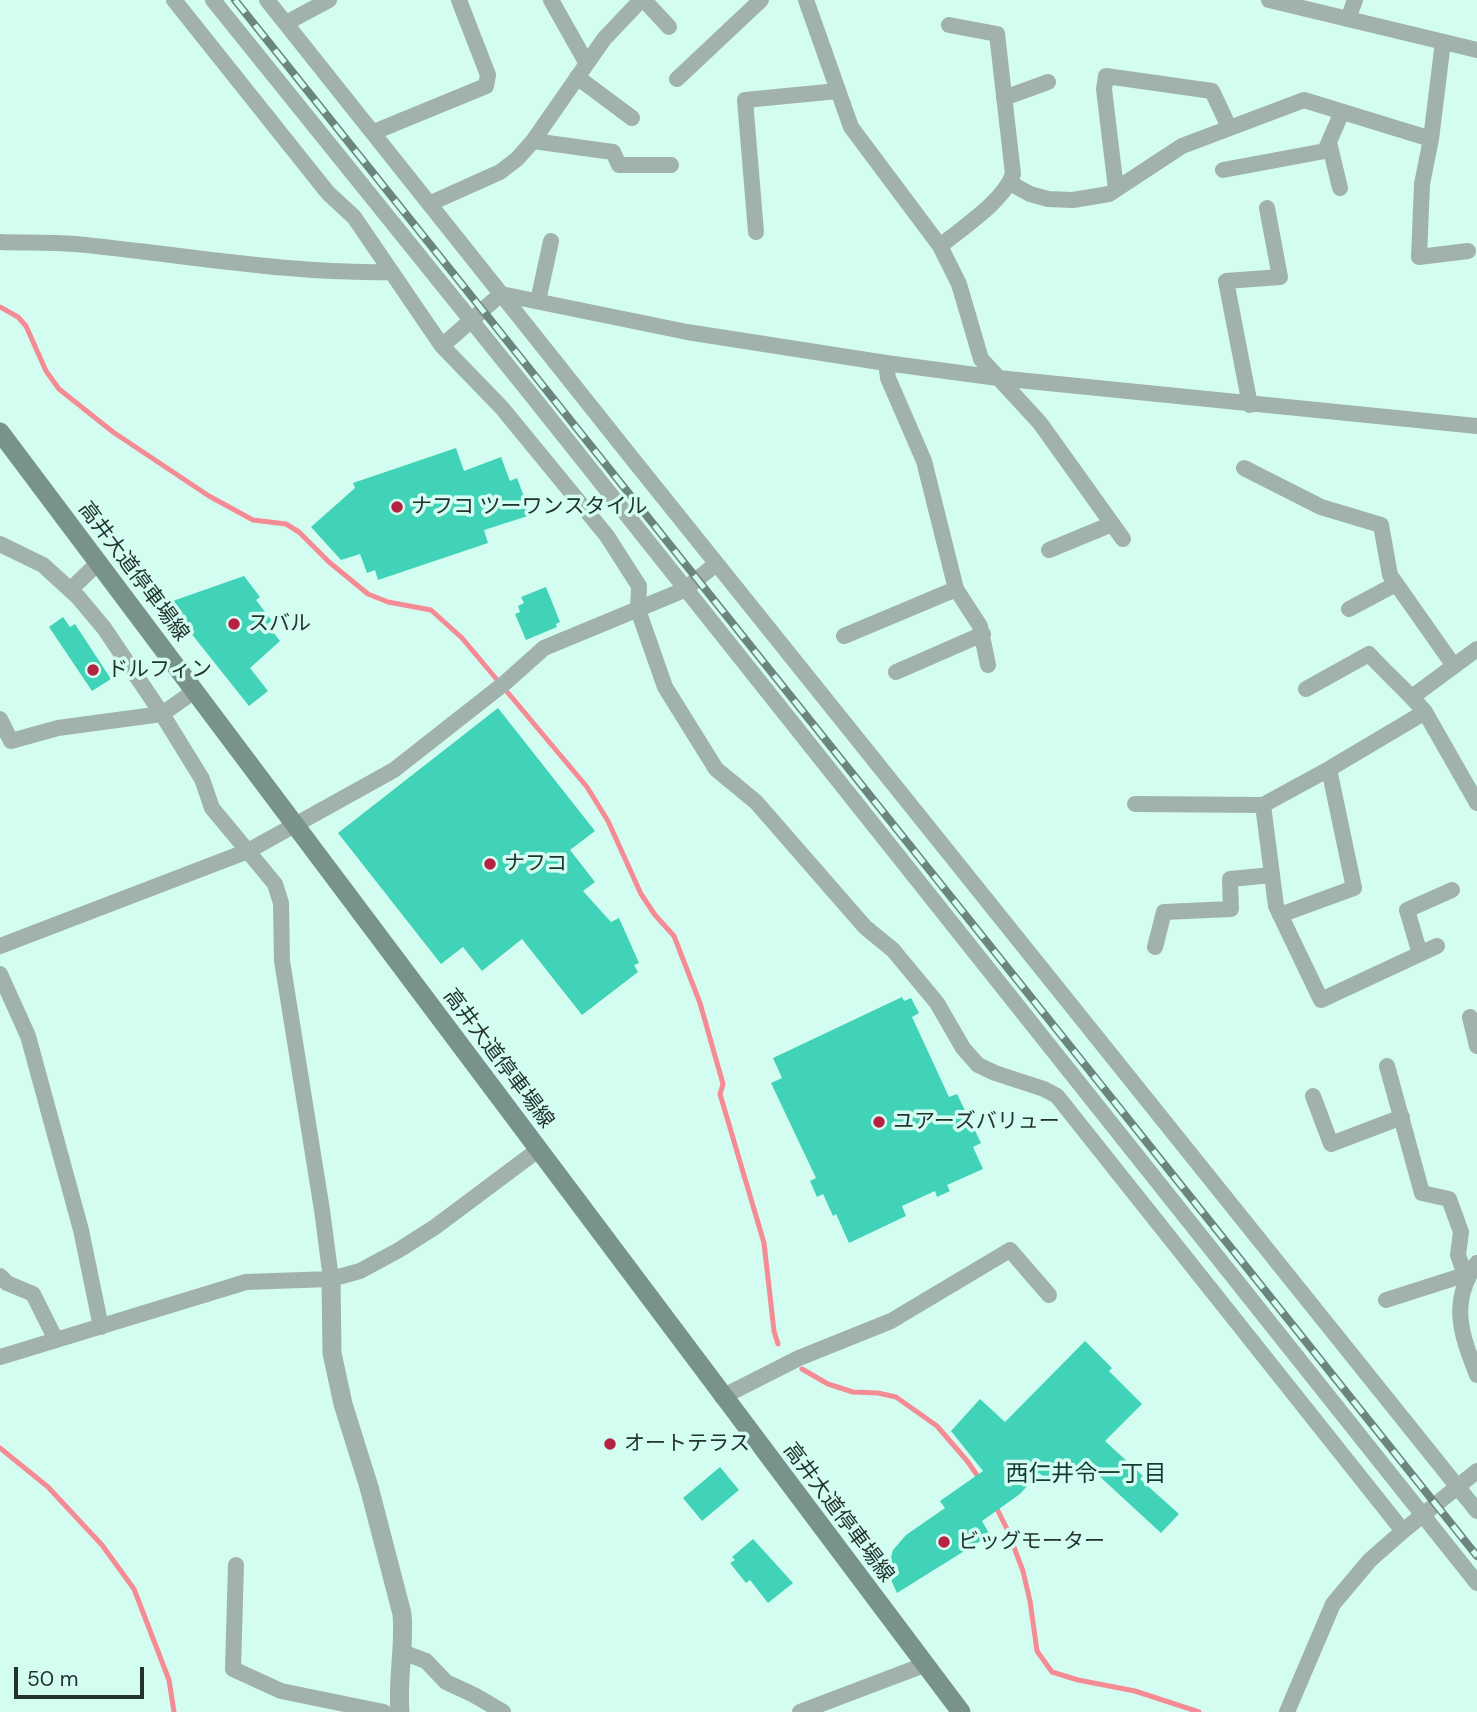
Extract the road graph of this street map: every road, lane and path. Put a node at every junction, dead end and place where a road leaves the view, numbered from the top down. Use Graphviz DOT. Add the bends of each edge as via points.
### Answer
graph roads {
  1 [pos="174,0"];
  2 [pos="213,0"];
  3 [pos="267,0"];
  4 [pos="329,0"];
  5 [pos="459,0"];
  6 [pos="551,0"];
  7 [pos="642,0"];
  8 [pos="761,0"];
  9 [pos="806,0"];
  10 [pos="1269,0"];
  11 [pos="1356,0"];
  12 [pos="1348,19"];
  13 [pos="286,23"];
  14 [pos="949,25"];
  15 [pos="669,27"];
  16 [pos="1443,41"];
  17 [pos="1476,48"];
  18 [pos="586,62"];
  19 [pos="577,77"];
  20 [pos="677,79"];
  21 [pos="1048,82"];
  22 [pos="838,91"];
  23 [pos="1004,98"];
  24 [pos="1342,111"];
  25 [pos="632,118"];
  26 [pos="1229,127"];
  27 [pos="374,132"];
  28 [pos="1431,139"];
  29 [pos="533,141"];
  30 [pos="1329,142"];
  31 [pos="671,165"];
  32 [pos="1223,170"];
  33 [pos="1010,183"];
  34 [pos="1340,188"];
  35 [pos="1116,189"];
  36 [pos="431,203"];
  37 [pos="1267,208"];
  38 [pos="756,232"];
  39 [pos="551,241"];
  40 [pos="0,243"];
  41 [pos="940,246"];
  42 [pos="1468,251"];
  43 [pos="391,272"];
  44 [pos="501,294"];
  45 [pos="538,301"];
  46 [pos="470,321"];
  47 [pos="442,346"];
  48 [pos="886,363"];
  49 [pos="998,378"];
  50 [pos="1250,405"];
  51 [pos="1477,426"];
  52 [pos="0,432"];
  53 [pos="1244,468"];
  54 [pos="1112,524"];
  55 [pos="1123,539"];
  56 [pos="0,544"];
  57 [pos="1049,550"];
  58 [pos="98,563"];
  59 [pos="716,564"];
  60 [pos="1395,584"];
  61 [pos="71,589"];
  62 [pos="956,589"];
  63 [pos="684,590"];
  64 [pos="638,610"];
  65 [pos="1349,610"];
  66 [pos="983,634"];
  67 [pos="844,636"];
  68 [pos="1477,649"];
  69 [pos="988,665"];
  70 [pos="1454,666"];
  71 [pos="897,672"];
  72 [pos="1306,689"];
  73 [pos="193,692"];
  74 [pos="1412,696"];
  75 [pos="1425,712"];
  76 [pos="163,714"];
  77 [pos="0,719"];
  78 [pos="1329,769"];
  79 [pos="1135,803"];
  80 [pos="1477,803"];
  81 [pos="1263,805"];
  82 [pos="294,825"];
  83 [pos="248,851"];
  84 [pos="1272,875"];
  85 [pos="1452,890"];
  86 [pos="1280,915"];
  87 [pos="0,946"];
  88 [pos="1437,946"];
  89 [pos="1155,947"];
  90 [pos="1420,954"];
  91 [pos="0,974"];
  92 [pos="1470,1017"];
  93 [pos="1477,1046"];
  94 [pos="1387,1066"];
  95 [pos="1313,1096"];
  96 [pos="1402,1116"];
  97 [pos="538,1150"];
  98 [pos="1477,1263"];
  99 [pos="0,1276"];
  100 [pos="1466,1278"];
  101 [pos="331,1279"];
  102 [pos="1049,1295"];
  103 [pos="1386,1300"];
  104 [pos="101,1327"];
  105 [pos="56,1340"];
  106 [pos="0,1357"];
  107 [pos="1477,1374"];
  108 [pos="722,1397"];
  109 [pos="1477,1471"];
  110 [pos="1458,1488"];
  111 [pos="1477,1511"];
  112 [pos="1422,1515"];
  113 [pos="1403,1531"];
  114 [pos="236,1565"];
  115 [pos="1477,1583"];
  116 [pos="402,1652"];
  117 [pos="924,1665"];
  118 [pos="384,1712"];
  119 [pos="400,1712"];
  120 [pos="502,1712"];
  121 [pos="800,1712"];
  122 [pos="961,1712"];
  123 [pos="1287,1712"];
  1 -- 43 [label="street" via="328,193 354,217"];
  2 -- 46 [label="street"];
  3 -- 13 [label="street"];
  4 -- 13 [label="street"];
  5 -- 27 [label="street" via="488,75 486,86"];
  6 -- 18 [label="street"];
  7 -- 15 [label="street"];
  7 -- 18 [label="street"];
  8 -- 20 [label="street"];
  9 -- 22 [label="street"];
  10 -- 12 [label="street"];
  11 -- 12 [label="street"];
  12 -- 16 [label="street"];
  13 -- 27 [label="street"];
  14 -- 23 [label="street" via="997,34"];
  16 -- 17 [label="street"];
  16 -- 28 [label="street"];
  18 -- 19 [label="street"];
  19 -- 25 [label="street"];
  19 -- 29 [label="street"];
  21 -- 23 [label="street"];
  22 -- 38 [label="street" via="745,100"];
  22 -- 41 [label="street" via="851,127"];
  23 -- 33 [label="street" via="1013,174"];
  24 -- 26 [label="street" via="1304,100"];
  24 -- 28 [label="street"];
  24 -- 30 [label="street"];
  26 -- 35 [label="street" via="1182,146"];
  26 -- 35 [label="street" via="1212,91 1105,76"];
  27 -- 36 [label="street"];
  28 -- 42 [label="street" via="1422,184 1419,257"];
  29 -- 31 [label="street" via="613,152 619,165"];
  29 -- 36 [label="street" via="500,172"];
  30 -- 32 [label="street" via="1325,150"];
  30 -- 34 [label="street"];
  33 -- 35 [label="street" via="1039,196 1073,200"];
  33 -- 41 [label="street"];
  36 -- 44 [label="street"];
  37 -- 50 [label="street" via="1280,277 1226,281"];
  39 -- 45 [label="street"];
  40 -- 43 [label="street" via="72,244 347,273"];
  41 -- 49 [label="street" via="958,284 981,359"];
  43 -- 47 [label="street"];
  44 -- 45 [label="street"];
  44 -- 46 [label="street"];
  44 -- 59 [label="street"];
  45 -- 48 [label="street" via="687,332"];
  46 -- 47 [label="street"];
  46 -- 63 [label="street"];
  47 -- 64 [label="street" via="502,408 607,536 639,586"];
  48 -- 49 [label="street"];
  48 -- 62 [label="street" via="888,378 924,461"];
  49 -- 50 [label="street"];
  49 -- 54 [label="street" via="1040,423"];
  50 -- 51 [label="street"];
  52 -- 58 [label="main road, 高井大道停車場線"];
  53 -- 60 [label="street" via="1321,507 1381,525"];
  54 -- 55 [label="street"];
  54 -- 57 [label="street"];
  56 -- 61 [label="street" via="43,565"];
  58 -- 61 [label="street"];
  58 -- 73 [label="main road, 高井大道停車場線"];
  59 -- 63 [label="street"];
  59 -- 110 [label="street"];
  60 -- 65 [label="street"];
  60 -- 70 [label="street"];
  61 -- 76 [label="street"];
  62 -- 66 [label="street"];
  62 -- 67 [label="street"];
  63 -- 64 [label="street"];
  63 -- 112 [label="street"];
  64 -- 82 [label="street" via="544,648 394,770"];
  64 -- 113 [label="street" via="665,687 716,769 756,802 864,927 893,950 937,1003 978,1065 1057,1096"];
  66 -- 69 [label="street"];
  66 -- 71 [label="street"];
  68 -- 70 [label="street"];
  70 -- 74 [label="street"];
  72 -- 74 [label="street" via="1369,654"];
  73 -- 76 [label="street"];
  73 -- 82 [label="main road, 高井大道停車場線"];
  74 -- 75 [label="street"];
  75 -- 78 [label="street"];
  75 -- 80 [label="street"];
  76 -- 77 [label="street" via="58,728 11,741"];
  76 -- 83 [label="street" via="202,779 212,808"];
  78 -- 81 [label="street"];
  78 -- 86 [label="street" via="1354,888"];
  79 -- 81 [label="street"];
  81 -- 84 [label="street"];
  82 -- 83 [label="street"];
  82 -- 97 [label="main road, 高井大道停車場線"];
  83 -- 87 [label="street"];
  83 -- 101 [label="street" via="275,884 281,903 282,961"];
  84 -- 86 [label="street"];
  84 -- 89 [label="street" via="1230,878 1231,909 1164,912"];
  85 -- 90 [label="street" via="1407,911"];
  86 -- 90 [label="street" via="1321,1000"];
  88 -- 90 [label="street"];
  91 -- 104 [label="street" via="35,1060 81,1230"];
  92 -- 93 [label="street"];
  94 -- 96 [label="street"];
  95 -- 96 [label="street" via="1331,1143"];
  96 -- 100 [label="street" via="1422,1193 1449,1199 1461,1231 1458,1255"];
  97 -- 101 [label="street" via="399,1250 360,1271"];
  97 -- 108 [label="main road, 高井大道停車場線"];
  98 -- 100 [label="street"];
  99 -- 105 [label="street" via="33,1294"];
  100 -- 103 [label="street"];
  100 -- 107 [label="street" via="1458,1311"];
  101 -- 104 [label="street" via="246,1282"];
  101 -- 116 [label="street" via="332,1353 402,1614"];
  102 -- 108 [label="street" via="1010,1250 891,1321 799,1358"];
  104 -- 105 [label="street"];
  105 -- 106 [label="street"];
  108 -- 117 [label="main road, 高井大道停車場線"];
  109 -- 110 [label="street"];
  110 -- 111 [label="street"];
  110 -- 112 [label="street"];
  112 -- 113 [label="street"];
  112 -- 115 [label="street"];
  113 -- 123 [label="street" via="1370,1560 1333,1604"];
  114 -- 118 [label="street" via="233,1669 281,1691"];
  116 -- 119 [label="street"];
  116 -- 120 [label="street" via="426,1661 446,1682"];
  117 -- 121 [label="street"];
  117 -- 122 [label="main road, 高井大道停車場線"];
}
